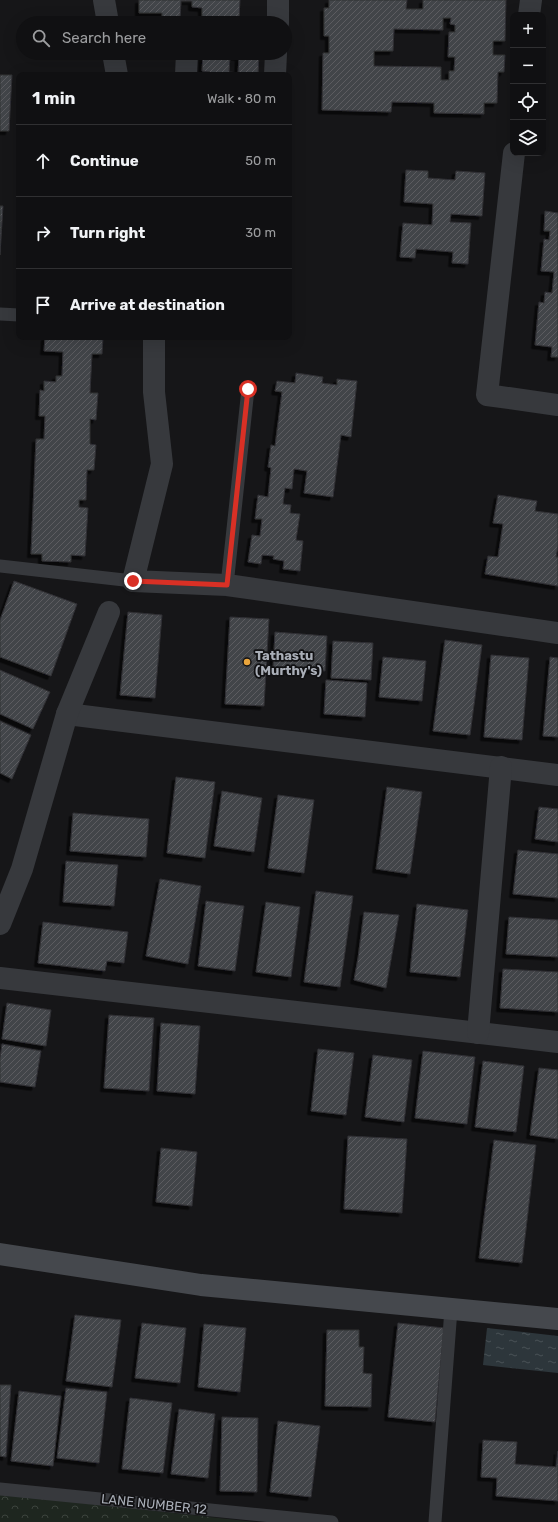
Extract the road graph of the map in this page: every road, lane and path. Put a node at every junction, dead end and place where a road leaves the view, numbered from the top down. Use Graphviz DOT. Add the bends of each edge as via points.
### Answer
graph roads {
  1 [pos="104,0"];
  2 [pos="278,0"];
  3 [pos="531,0"];
  4 [pos="529,12"];
  5 [pos="107,16"];
  6 [pos="278,16"];
  7 [pos="114,60"];
  8 [pos="187,60"];
  9 [pos="276,60"];
  10 [pos="116,72"];
  11 [pos="186,72"];
  12 [pos="276,72"];
  13 [pos="514,156"];
  14 [pos="0,314"];
  15 [pos="16,315"];
  16 [pos="154,340"];
  17 [pos="248,389"];
  18 [pos="558,405"];
  19 [pos="0,566"];
  20 [pos="133,581"];
  21 [pos="227,585"];
  22 [pos="109,612"];
  23 [pos="558,633"];
  24 [pos="67,714"];
  25 [pos="501,767"];
  26 [pos="558,775"];
  27 [pos="0,924"];
  28 [pos="0,978"];
  29 [pos="478,1033"];
  30 [pos="558,1042"];
  31 [pos="0,1254"];
  32 [pos="451,1308"];
  33 [pos="558,1319"];
  34 [pos="0,1489"];
  35 [pos="332,1522"];
  36 [pos="435,1522"];
  1 -- 5 [label="street"];
  2 -- 6 [label="street"];
  3 -- 4 [label="street"];
  7 -- 10 [label="street"];
  8 -- 11 [label="street"];
  9 -- 12 [label="street"];
  13 -- 18 [label="street" via="487,395"];
  14 -- 15 [label="lane"];
  16 -- 20 [label="street" via="154,392 162,464"];
  17 -- 21 [label="lane"];
  19 -- 20 [label="lane"];
  20 -- 21 [label="street"];
  21 -- 23 [label="street"];
  22 -- 24 [label="street"];
  24 -- 25 [label="street"];
  24 -- 27 [label="street" via="22,869"];
  25 -- 26 [label="street"];
  25 -- 29 [label="street"];
  28 -- 29 [label="street"];
  29 -- 30 [label="street"];
  31 -- 32 [label="street" via="201,1285"];
  32 -- 33 [label="street"];
  32 -- 36 [label="lane"];
  34 -- 35 [label="lane, LANE NUMBER 12"];
}
